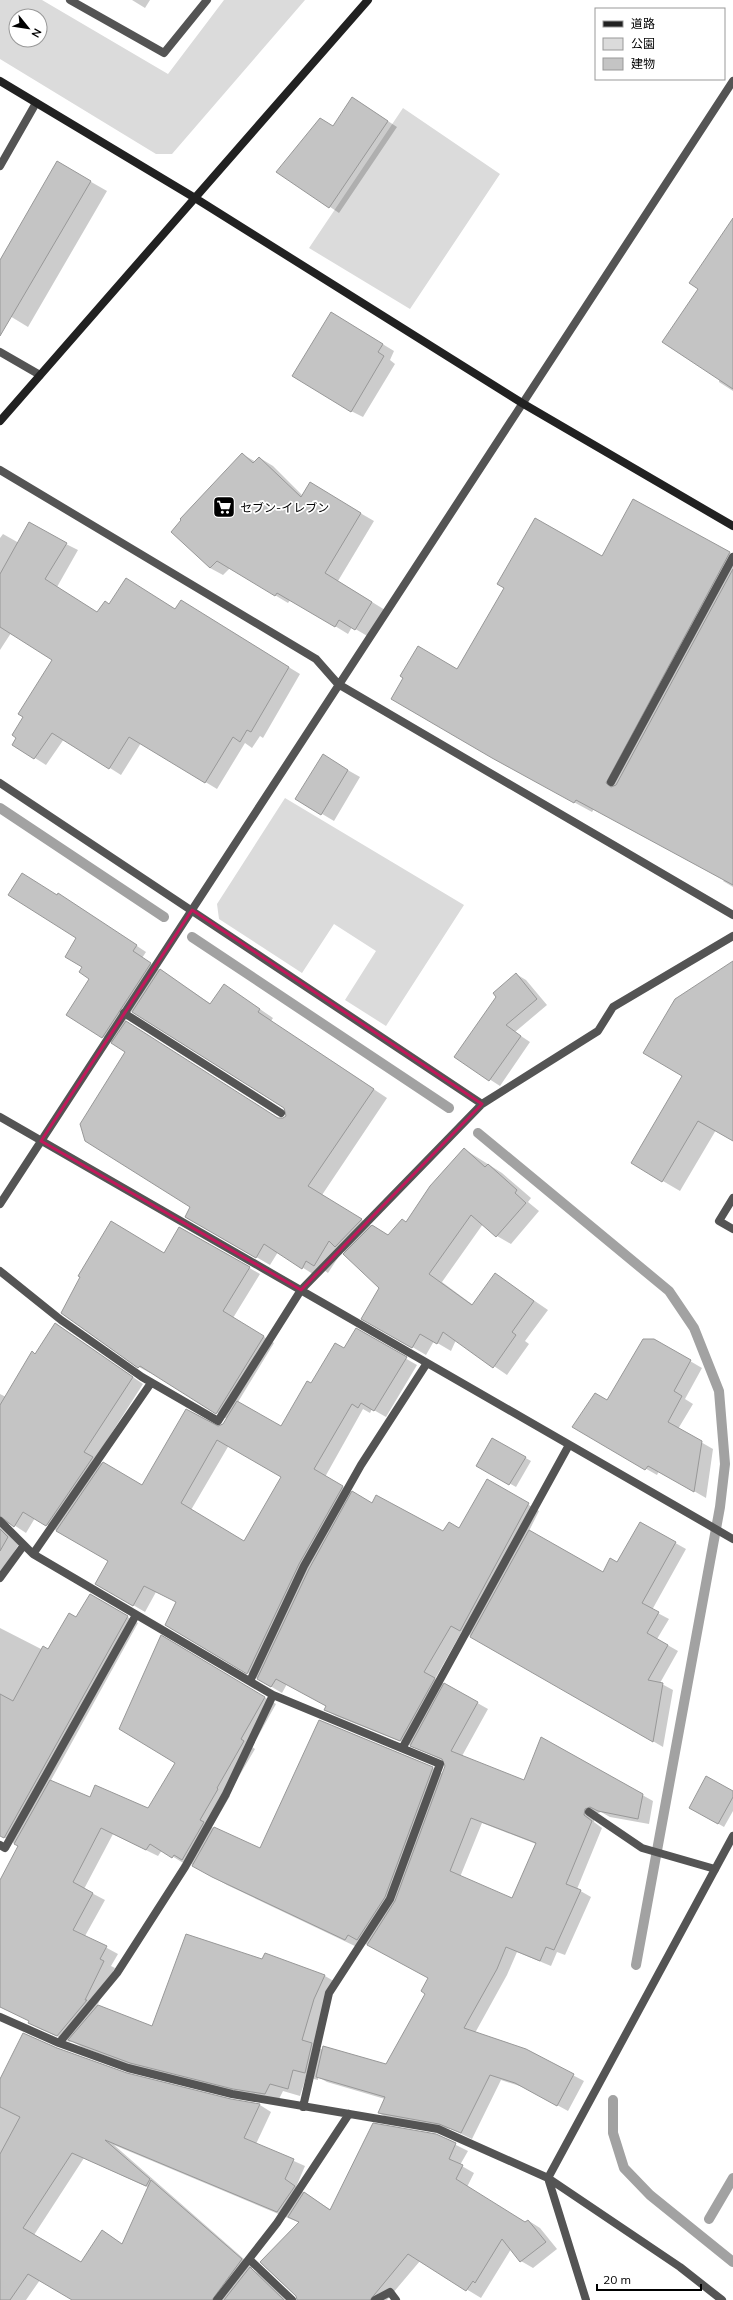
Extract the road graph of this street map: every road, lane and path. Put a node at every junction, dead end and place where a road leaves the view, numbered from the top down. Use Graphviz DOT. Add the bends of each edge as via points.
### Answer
graph roads {
  1 [pos="70,0"];
  2 [pos="207,0"];
  3 [pos="368,0"];
  4 [pos="733,81"];
  5 [pos="0,82"];
  6 [pos="36,103"];
  7 [pos="0,166"];
  8 [pos="195,198"];
  9 [pos="0,352"];
  10 [pos="40,375"];
  11 [pos="522,403"];
  12 [pos="0,421"];
  13 [pos="0,470"];
  14 [pos="733,526"];
  15 [pos="733,557"];
  16 [pos="338,684"];
  17 [pos="611,782"];
  18 [pos="0,783"];
  19 [pos="192,910"];
  20 [pos="733,915"];
  21 [pos="733,936"];
  22 [pos="124,1013"];
  23 [pos="482,1104"];
  24 [pos="282,1113"];
  25 [pos="0,1117"];
  26 [pos="41,1141"];
  27 [pos="733,1198"];
  28 [pos="0,1204"];
  29 [pos="733,1229"];
  30 [pos="0,1271"];
  31 [pos="301,1290"];
  32 [pos="427,1363"];
  33 [pos="151,1383"];
  34 [pos="569,1445"];
  35 [pos="0,1521"];
  36 [pos="730,1538"];
  37 [pos="24,1544"];
  38 [pos="33,1554"];
  39 [pos="0,1578"];
  40 [pos="136,1615"];
  41 [pos="250,1681"];
  42 [pos="273,1695"];
  43 [pos="403,1747"];
  44 [pos="589,1812"];
  45 [pos="733,1836"];
  46 [pos="0,1845"];
  47 [pos="715,1869"];
  48 [pos="0,2017"];
  49 [pos="59,2043"];
  50 [pos="304,2107"];
  51 [pos="349,2114"];
  52 [pos="548,2178"];
  53 [pos="249,2259"];
  54 [pos="218,2300"];
  55 [pos="292,2300"];
  56 [pos="375,2300"];
  57 [pos="396,2300"];
  58 [pos="586,2300"];
  59 [pos="722,2300"];
  1 -- 2 [label="street" via="164,53"];
  3 -- 8 [label="street"];
  4 -- 11 [label="street"];
  5 -- 6 [label="street"];
  6 -- 7 [label="street"];
  6 -- 8 [label="street"];
  8 -- 10 [label="street"];
  8 -- 11 [label="street"];
  9 -- 10 [label="street"];
  10 -- 12 [label="street"];
  11 -- 14 [label="street"];
  11 -- 16 [label="street"];
  13 -- 16 [label="street" via="316,659"];
  15 -- 17 [label="street"];
  16 -- 19 [label="street"];
  16 -- 20 [label="street"];
  18 -- 19 [label="street"];
  19 -- 22 [label="street"];
  19 -- 23 [label="street"];
  21 -- 23 [label="street" via="613,1007 598,1031"];
  22 -- 24 [label="street"];
  22 -- 26 [label="street"];
  23 -- 31 [label="street"];
  25 -- 26 [label="street"];
  26 -- 28 [label="street"];
  26 -- 31 [label="street"];
  27 -- 29 [label="street" via="719,1221"];
  30 -- 33 [label="street" via="61,1320"];
  31 -- 32 [label="street"];
  31 -- 33 [label="street" via="218,1421"];
  32 -- 34 [label="street"];
  32 -- 41 [label="street" via="361,1465 304,1566"];
  33 -- 38 [label="street"];
  34 -- 36 [label="street"];
  34 -- 43 [label="street"];
  35 -- 37 [label="street"];
  37 -- 38 [label="street"];
  37 -- 39 [label="street"];
  38 -- 40 [label="street"];
  40 -- 41 [label="street"];
  40 -- 46 [label="street" via="5,1848"];
  41 -- 42 [label="street"];
  42 -- 43 [label="street"];
  42 -- 49 [label="street" via="226,1794 184,1867 117,1973"];
  43 -- 50 [label="street" via="440,1764 390,1900 330,1994"];
  44 -- 47 [label="street" via="642,1848"];
  45 -- 47 [label="street"];
  47 -- 52 [label="street"];
  48 -- 49 [label="street"];
  49 -- 50 [label="street" via="128,2068 232,2094"];
  50 -- 51 [label="street"];
  51 -- 52 [label="street" via="438,2129"];
  51 -- 53 [label="street" via="277,2223"];
  52 -- 58 [label="street"];
  52 -- 59 [label="street" via="680,2267"];
  53 -- 54 [label="street"];
  53 -- 55 [label="street"];
  56 -- 57 [label="street" via="390,2292"];
}
